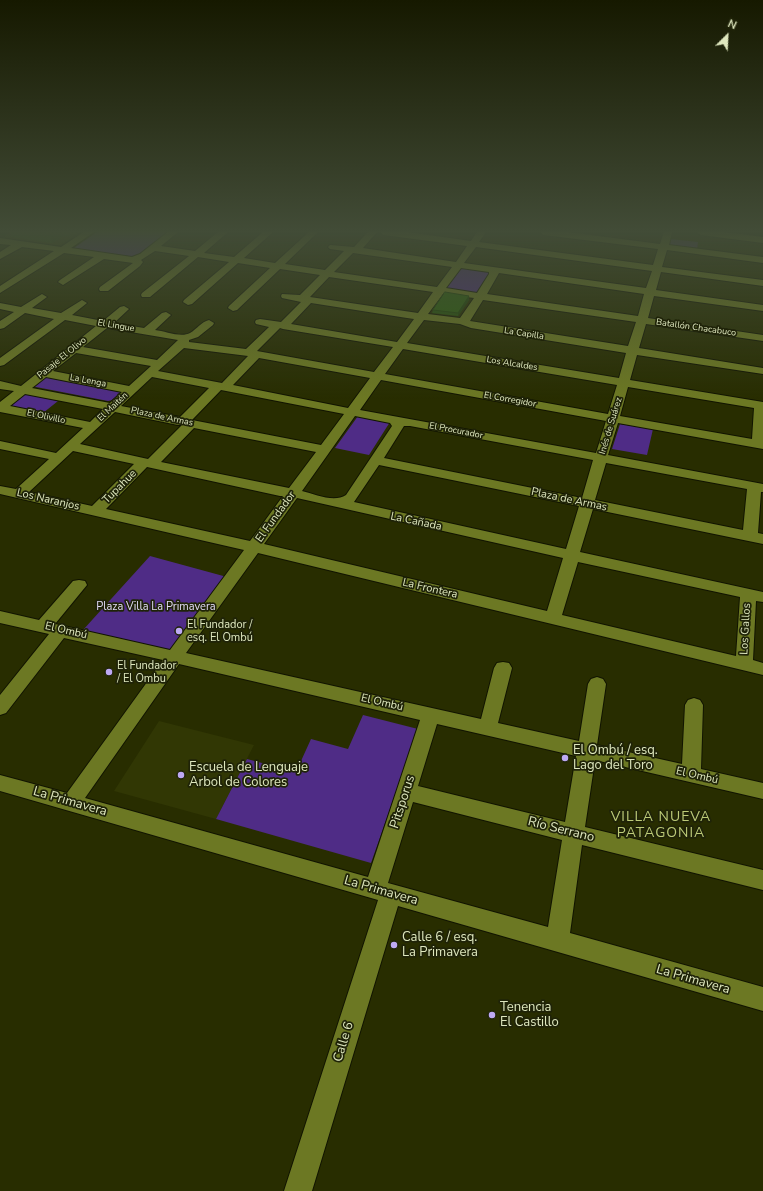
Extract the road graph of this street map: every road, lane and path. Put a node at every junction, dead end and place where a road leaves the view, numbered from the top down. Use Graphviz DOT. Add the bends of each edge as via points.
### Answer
graph roads {
  1 [pos="155,288"];
  2 [pos="204,288"];
  3 [pos="255,288"];
  4 [pos="316,288"];
  5 [pos="424,288"];
  6 [pos="485,288"];
  7 [pos="620,288"];
  8 [pos="651,288"];
  9 [pos="441,290"];
  10 [pos="650,292"];
  11 [pos="146,295"];
  12 [pos="286,296"];
  13 [pos="480,296"];
  14 [pos="42,297"];
  15 [pos="305,300"];
  16 [pos="188,302"];
  17 [pos="82,303"];
  18 [pos="0,306"];
  19 [pos="233,308"];
  20 [pos="763,308"];
  21 [pos="124,309"];
  22 [pos="22,310"];
  23 [pos="166,315"];
  24 [pos="422,316"];
  25 [pos="63,317"];
  26 [pos="642,320"];
  27 [pos="462,321"];
  28 [pos="260,322"];
  29 [pos="209,323"];
  30 [pos="105,324"];
  31 [pos="280,325"];
  32 [pos="0,326"];
  33 [pos="147,331"];
  34 [pos="763,338"];
  35 [pos="183,341"];
  36 [pos="400,345"];
  37 [pos="74,349"];
  38 [pos="633,351"];
  39 [pos="253,354"];
  40 [pos="0,363"];
  41 [pos="160,364"];
  42 [pos="763,371"];
  43 [pos="43,373"];
  44 [pos="150,373"];
  45 [pos="378,376"];
  46 [pos="624,382"];
  47 [pos="0,385"];
  48 [pos="222,387"];
  49 [pos="22,390"];
  50 [pos="132,390"];
  51 [pos="761,405"];
  52 [pos="113,407"];
  53 [pos="0,408"];
  54 [pos="352,412"];
  55 [pos="613,418"];
  56 [pos="187,422"];
  57 [pos="398,422"];
  58 [pos="92,426"];
  59 [pos="761,444"];
  60 [pos="0,445"];
  61 [pos="70,446"];
  62 [pos="324,450"];
  63 [pos="58,457"];
  64 [pos="601,458"];
  65 [pos="375,460"];
  66 [pos="148,463"];
  67 [pos="758,488"];
  68 [pos="0,490"];
  69 [pos="293,493"];
  70 [pos="19,494"];
  71 [pos="344,503"];
  72 [pos="587,504"];
  73 [pos="96,511"];
  74 [pos="756,538"];
  75 [pos="254,547"];
  76 [pos="572,556"];
  77 [pos="80,585"];
  78 [pos="756,596"];
  79 [pos="0,617"];
  80 [pos="553,619"];
  81 [pos="42,626"];
  82 [pos="61,630"];
  83 [pos="175,656"];
  84 [pos="744,664"];
  85 [pos="503,668"];
  86 [pos="763,669"];
  87 [pos="597,684"];
  88 [pos="694,705"];
  89 [pos="0,708"];
  90 [pos="431,715"];
  91 [pos="488,728"];
  92 [pos="587,750"];
  93 [pos="691,774"];
  94 [pos="0,783"];
  95 [pos="763,791"];
  96 [pos="406,792"];
  97 [pos="71,803"];
  98 [pos="574,833"];
  99 [pos="763,880"];
  100 [pos="383,891"];
  101 [pos="557,941"];
  102 [pos="763,999"];
  103 [pos="298,1191"];
  1 -- 11 [label="street"];
  2 -- 16 [label="street"];
  3 -- 19 [label="street"];
  4 -- 15 [label="street, Tupahue"];
  5 -- 9 [label="street, Batallón Chacabuco"];
  6 -- 13 [label="street"];
  7 -- 10 [label="street"];
  8 -- 10 [label="street, Inés de Suárez"];
  9 -- 13 [label="street, Batallón Chacabuco"];
  9 -- 24 [label="street, El Fundador"];
  10 -- 20 [label="street"];
  10 -- 26 [label="street, Inés de Suárez"];
  12 -- 15 [label="street, La Capilla"];
  13 -- 26 [label="street, Batallón Chacabuco"];
  13 -- 27 [label="street" via="466,319"];
  14 -- 22 [label="street"];
  15 -- 24 [label="street, La Capilla"];
  15 -- 31 [label="street, Tupahue"];
  17 -- 25 [label="street"];
  18 -- 22 [label="street, El Lingue"];
  21 -- 30 [label="street, Pasaje El Olivo"];
  22 -- 25 [label="street, El Lingue"];
  22 -- 32 [label="street"];
  23 -- 33 [label="street"];
  24 -- 27 [label="street, La Capilla"];
  24 -- 36 [label="street, El Fundador"];
  25 -- 30 [label="street, El Lingue"];
  25 -- 40 [label="street"];
  26 -- 34 [label="street, Batallón Chacabuco"];
  26 -- 38 [label="street, Inés de Suárez"];
  27 -- 38 [label="street, La Capilla" via="471,325"];
  28 -- 31 [label="street, Los Alcaldes"];
  29 -- 35 [label="street, El Maitén"];
  30 -- 33 [label="street, El Lingue"];
  30 -- 37 [label="street, Pasaje El Olivo"];
  31 -- 36 [label="street, Los Alcaldes"];
  31 -- 39 [label="street, Tupahue"];
  33 -- 35 [label="street, El Lingue"];
  35 -- 39 [label="street, El Lingue"];
  35 -- 41 [label="street, El Maitén"];
  36 -- 45 [label="street, El Fundador"];
  36 -- 46 [label="street, Los Alcaldes"];
  37 -- 41 [label="street"];
  37 -- 43 [label="street, Pasaje El Olivo"];
  38 -- 42 [label="street, La Capilla"];
  38 -- 46 [label="street, Inés de Suárez"];
  39 -- 45 [label="street, El Corregidor"];
  39 -- 48 [label="street, Tupahue"];
  41 -- 44 [label="street, El Maitén"];
  43 -- 49 [label="street, Pasaje El Olivo"];
  43 -- 50 [label="street, La Lenga"];
  44 -- 48 [label="street, El Procurador"];
  44 -- 50 [label="street, El Maitén"];
  45 -- 54 [label="street, El Fundador"];
  45 -- 55 [label="street, El Corregidor"];
  46 -- 51 [label="street, Los Alcaldes"];
  46 -- 55 [label="street, Inés de Suárez"];
  47 -- 49 [label="street, Plaza de Armas"];
  48 -- 54 [label="street, El Procurador"];
  48 -- 56 [label="street, Tupahue"];
  49 -- 52 [label="street, Plaza de Armas"];
  49 -- 53 [label="street, Pasaje El Olivo"];
  50 -- 52 [label="street, El Maitén"];
  51 -- 59 [label="street"];
  52 -- 56 [label="street, Plaza de Armas"];
  52 -- 58 [label="street, El Maitén"];
  53 -- 58 [label="street, El Olivillo"];
  54 -- 57 [label="street, El Procurador"];
  54 -- 62 [label="street, El Fundador"];
  55 -- 59 [label="street, El Corregidor"];
  55 -- 64 [label="street, Inés de Suárez"];
  56 -- 62 [label="street, Plaza de Armas"];
  56 -- 66 [label="street, Tupahue"];
  57 -- 64 [label="street, El Procurador"];
  57 -- 65 [label="street" via="398,426"];
  58 -- 61 [label="street, El Maitén"];
  60 -- 63 [label="street"];
  61 -- 63 [label="street, El Maitén"];
  61 -- 66 [label="street, La Cañada"];
  62 -- 69 [label="street, El Fundador"];
  63 -- 70 [label="street, El Maitén"];
  64 -- 67 [label="street, El Procurador"];
  64 -- 72 [label="street, Inés de Suárez"];
  65 -- 71 [label="street" via="351,498"];
  65 -- 72 [label="street, Plaza de Armas"];
  66 -- 69 [label="street, La Cañada"];
  66 -- 73 [label="street, Tupahue"];
  67 -- 74 [label="street"];
  68 -- 70 [label="street, Los Naranjos"];
  69 -- 71 [label="street, La Cañada"];
  69 -- 75 [label="street, El Fundador"];
  70 -- 73 [label="street, Los Naranjos"];
  71 -- 76 [label="street, La Cañada" via="355,508"];
  72 -- 74 [label="street, Plaza de Armas"];
  72 -- 76 [label="street, Inés de Suárez"];
  73 -- 75 [label="street, La Frontera"];
  75 -- 80 [label="street, La Frontera"];
  75 -- 83 [label="street, El Fundador"];
  76 -- 78 [label="street, La Cañada"];
  76 -- 80 [label="street, Inés de Suárez"];
  77 -- 81 [label="street"];
  78 -- 84 [label="street, Los Gallos"];
  79 -- 81 [label="street, El Ombú"];
  80 -- 84 [label="street, La Frontera"];
  81 -- 82 [label="street, El Ombú"];
  82 -- 83 [label="street, El Ombú"];
  82 -- 89 [label="street"];
  83 -- 90 [label="street, El Ombú"];
  83 -- 97 [label="street, El Fundador"];
  84 -- 86 [label="street, La Frontera"];
  85 -- 91 [label="street"];
  87 -- 92 [label="street"];
  88 -- 93 [label="street"];
  90 -- 91 [label="street, El Ombú"];
  90 -- 96 [label="street, Pitsporus"];
  91 -- 92 [label="street, El Ombú"];
  92 -- 93 [label="street, El Ombú"];
  92 -- 98 [label="street"];
  93 -- 95 [label="street, El Ombú"];
  94 -- 97 [label="street, La Primavera"];
  96 -- 98 [label="street, Río Serrano"];
  96 -- 100 [label="street, Pitsporus"];
  97 -- 100 [label="street, La Primavera"];
  98 -- 99 [label="street, Río Serrano"];
  98 -- 101 [label="street"];
  100 -- 101 [label="street, La Primavera"];
  100 -- 103 [label="street, Calle 6"];
  101 -- 102 [label="street, La Primavera"];
}
